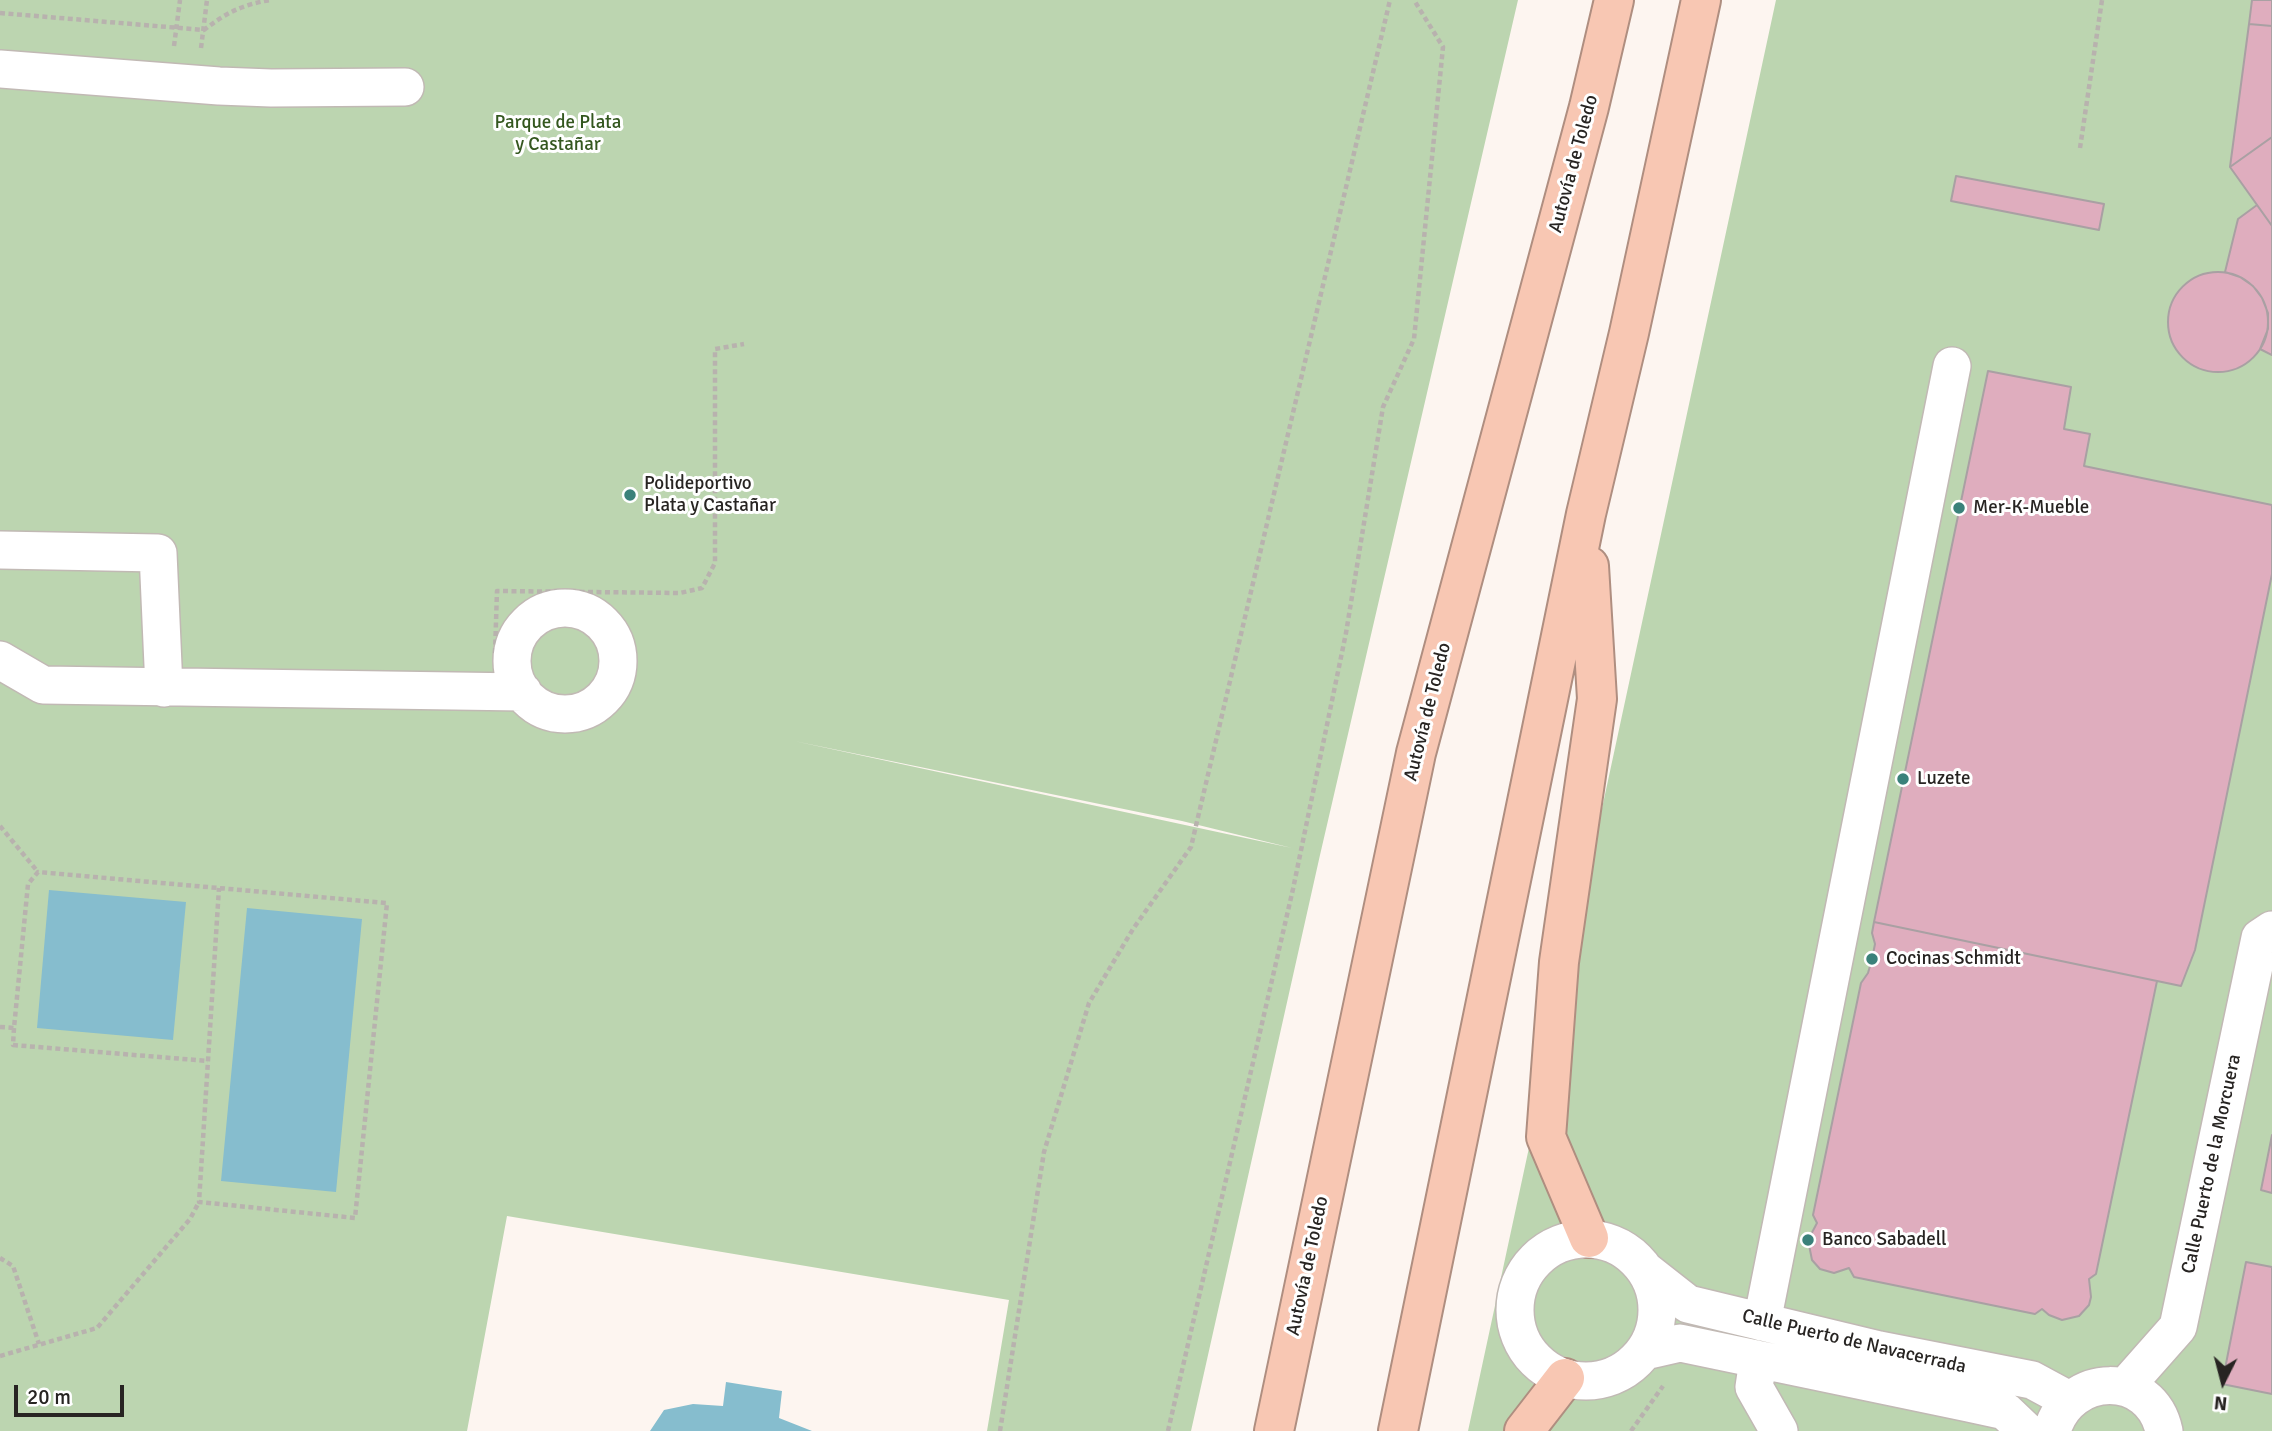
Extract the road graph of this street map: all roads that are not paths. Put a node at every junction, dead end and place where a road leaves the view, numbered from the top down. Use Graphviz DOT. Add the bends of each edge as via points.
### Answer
graph roads {
  1 [pos="1614,0"];
  2 [pos="1701,0"];
  3 [pos="0,69"];
  4 [pos="405,87"];
  5 [pos="1952,366"];
  6 [pos="1586,514"];
  7 [pos="0,551"];
  8 [pos="0,660"];
  9 [pos="164,688"];
  10 [pos="512,692"];
  11 [pos="2272,930"];
  12 [pos="1589,1238"];
  13 [pos="1647,1271"];
  14 [pos="1762,1322"];
  15 [pos="1645,1351"];
  16 [pos="1758,1360"];
  17 [pos="1566,1378"];
  18 [pos="2125,1387"];
  19 [pos="2061,1415"];
  20 [pos="1274,1431"];
  21 [pos="1398,1431"];
  22 [pos="1524,1431"];
  23 [pos="1779,1431"];
  24 [pos="2026,1431"];
  25 [pos="2164,1431"];
  1 -- 20 [label="highway, Autovía de Toledo" via="1416,753"];
  2 -- 6 [label="highway"];
  3 -- 4 [label="street" via="271,88"];
  5 -- 14 [label="street"];
  6 -- 12 [label="highway" via="1597,699 1559,962 1546,1137"];
  6 -- 21 [label="highway"];
  7 -- 9 [label="street" via="159,553"];
  8 -- 9 [label="street" via="43,685"];
  9 -- 10 [label="street"];
  11 -- 18 [label="street, Calle Puerto de la Morcuera" via="2260,937 2178,1326"];
  12 -- 13 [label="street" via="1632,1254"];
  12 -- 17 [label="street" via="1558,1244 1532,1262 1517,1297 1517,1327 1528,1352 1545,1369"];
  13 -- 14 [label="street, Calle Puerto de Navacerrada" via="1688,1304"];
  13 -- 15 [label="street" via="1657,1301"];
  14 -- 19 [label="street, Calle Puerto de Navacerrada" via="2032,1380"];
  15 -- 16 [label="street, Calle Puerto de Navacerrada" via="1680,1343"];
  15 -- 17 [label="street" via="1622,1371 1593,1381"];
  16 -- 23 [label="street" via="1754,1387"];
  16 -- 24 [label="street, Calle Puerto de Navacerrada" via="2005,1411"];
  17 -- 22 [label="highway"];
  18 -- 19 [label="street" via="2106,1384 2086,1389"];
  18 -- 25 [label="street" via="2151,1403"];
}
